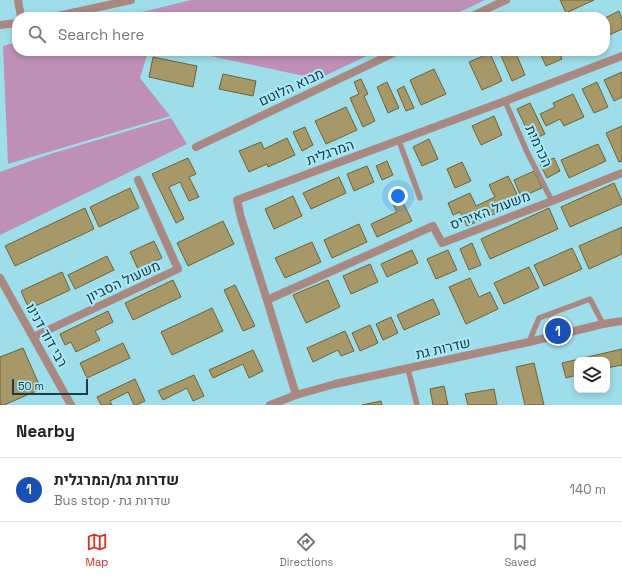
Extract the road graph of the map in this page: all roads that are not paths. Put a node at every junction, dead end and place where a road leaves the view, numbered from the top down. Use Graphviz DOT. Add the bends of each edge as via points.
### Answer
graph roads {
  1 [pos="18,0"];
  2 [pos="131,0"];
  3 [pos="506,0"];
  4 [pos="20,12"];
  5 [pos="76,12"];
  6 [pos="481,12"];
  7 [pos="12,24"];
  8 [pos="0,25"];
  9 [pos="387,56"];
  10 [pos="622,56"];
  11 [pos="505,101"];
  12 [pos="399,140"];
  13 [pos="196,147"];
  14 [pos="622,173"];
  15 [pos="138,180"];
  16 [pos="420,198"];
  17 [pos="552,201"];
  18 [pos="0,278"];
  19 [pos="268,300"];
  20 [pos="622,321"];
  21 [pos="603,324"];
  22 [pos="33,337"];
  23 [pos="528,342"];
  24 [pos="408,369"];
  25 [pos="296,395"];
  26 [pos="71,405"];
  27 [pos="270,405"];
  28 [pos="417,405"];
  1 -- 4 [label="street"];
  2 -- 5 [label="street"];
  3 -- 6 [label="street"];
  7 -- 8 [label="street"];
  9 -- 13 [label="street, מבוא הלוטם"];
  10 -- 11 [label="street, המרגלית"];
  11 -- 12 [label="street, המרגלית"];
  11 -- 17 [label="lane, הכרמית"];
  12 -- 16 [label="lane"];
  12 -- 19 [label="street, המרגלית" via="237,200"];
  14 -- 17 [label="street, משעול האיריס"];
  15 -- 22 [label="street, משעול הסביון" via="178,269"];
  17 -- 19 [label="street, משעול האיריס" via="442,243 433,226"];
  18 -- 22 [label="street, רבי דוד דנינו"];
  19 -- 25 [label="street, המרגלית"];
  20 -- 21 [label="street, שדרות גת"];
  21 -- 23 [label="street, שדרות גת"];
  21 -- 23 [label="lane" via="590,299 539,318"];
  22 -- 26 [label="street, רבי דוד דנינו"];
  23 -- 24 [label="street, שדרות גת"];
  24 -- 25 [label="street, שדרות גת" via="334,384"];
  24 -- 28 [label="lane"];
  25 -- 27 [label="street, שדרות גת"];
}
